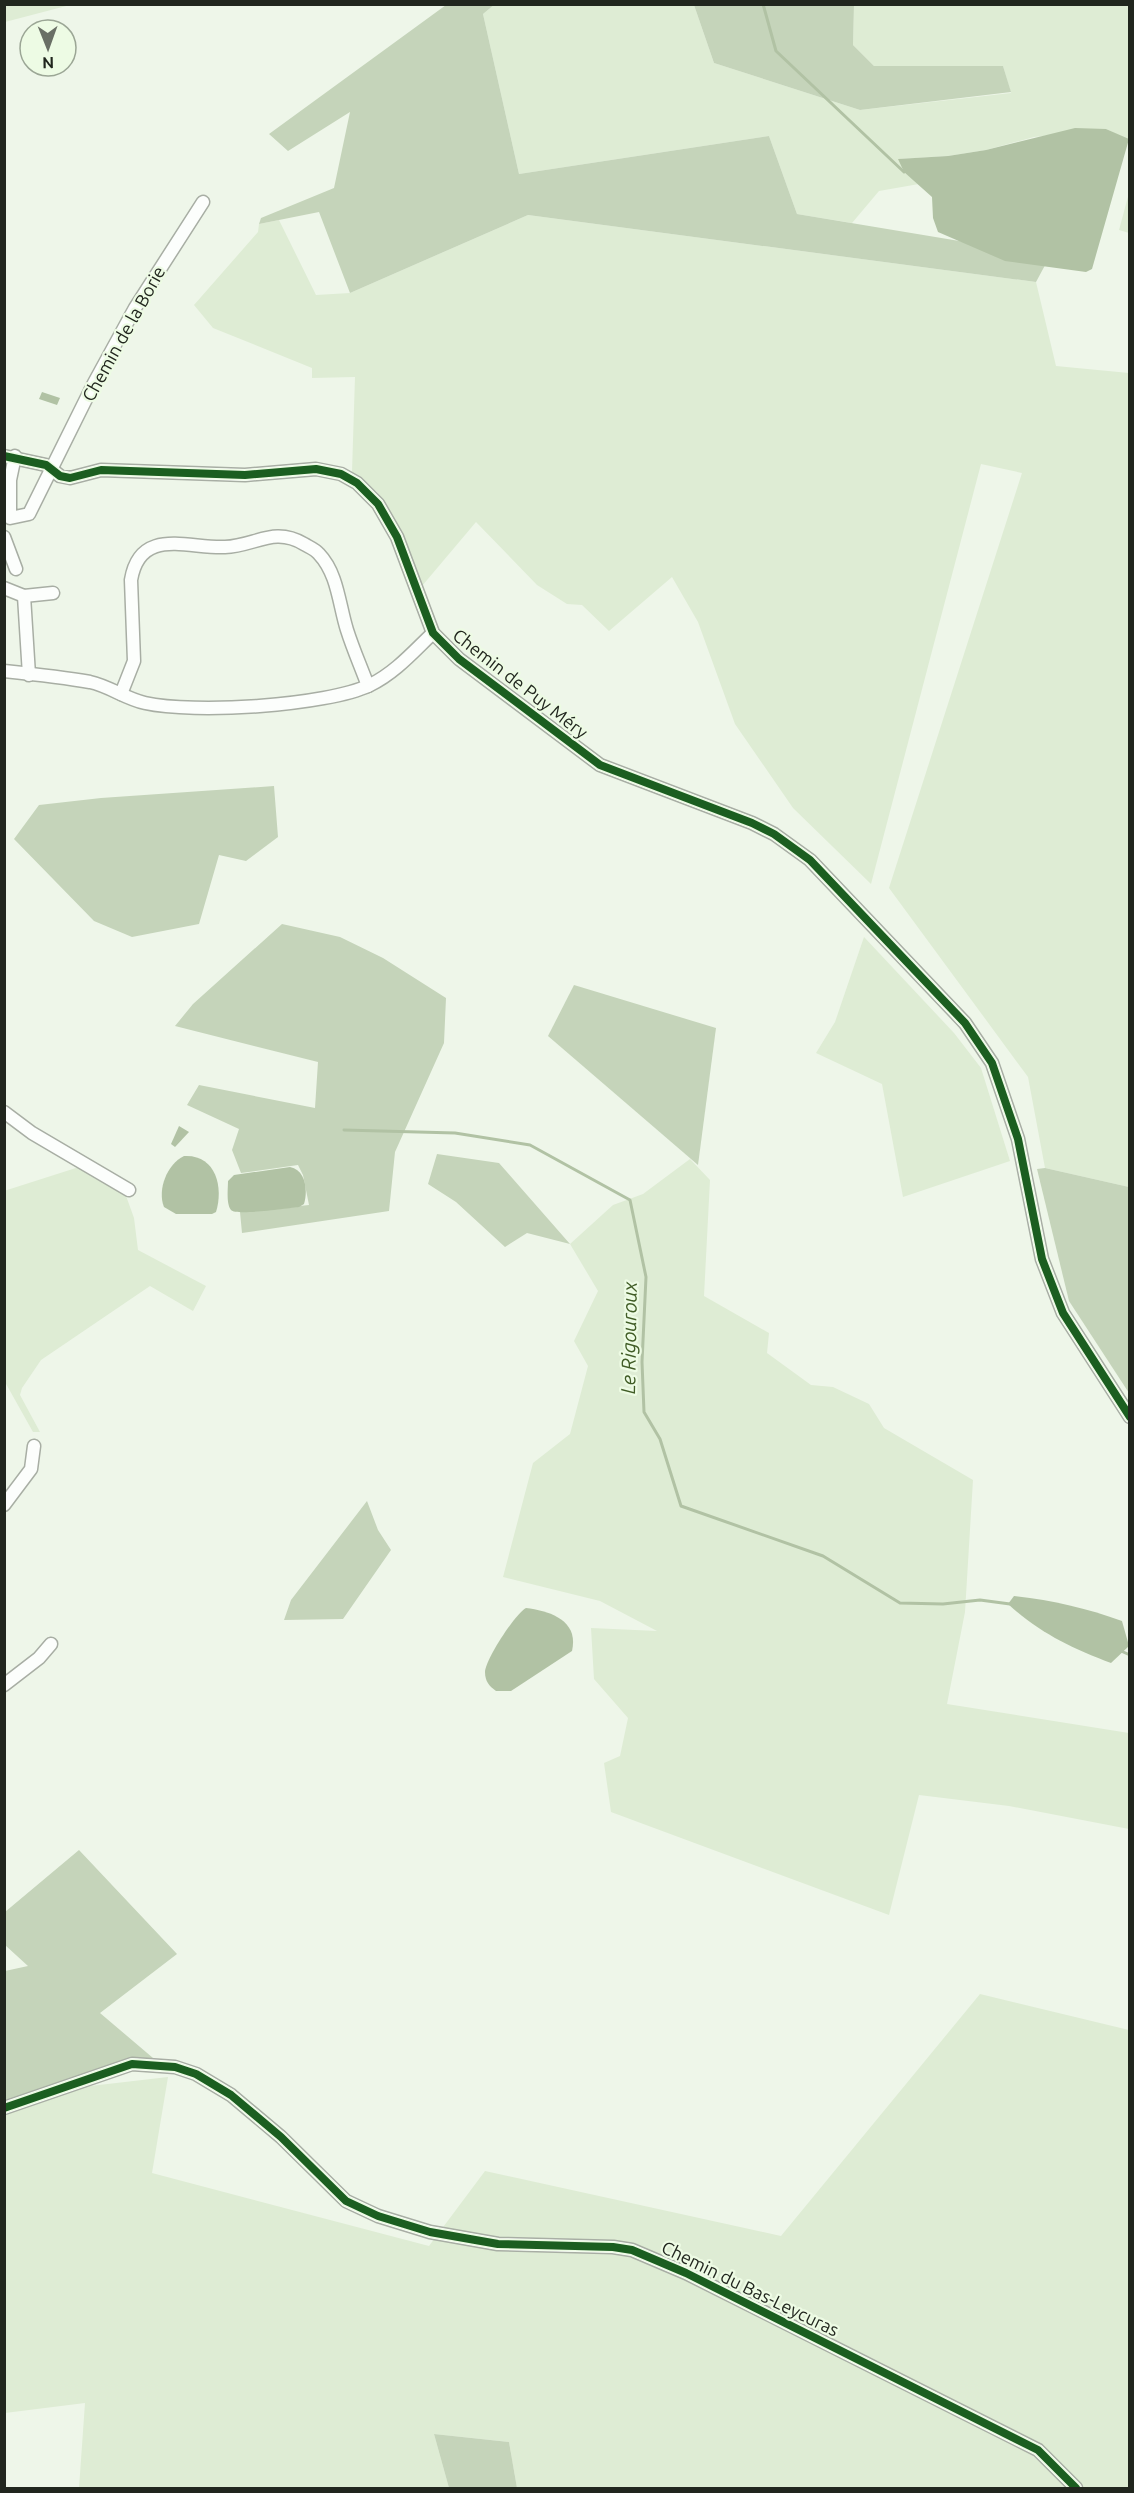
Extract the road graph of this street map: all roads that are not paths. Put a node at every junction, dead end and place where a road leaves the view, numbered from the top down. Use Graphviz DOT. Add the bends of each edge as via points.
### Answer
graph roads {
  1 [pos="202,202"];
  2 [pos="10,456"];
  3 [pos="50,469"];
  4 [pos="10,518"];
  5 [pos="4,536"];
  6 [pos="16,569"];
  7 [pos="4,588"];
  8 [pos="53,593"];
  9 [pos="24,596"];
  10 [pos="433,633"];
  11 [pos="4,671"];
  12 [pos="29,675"];
  13 [pos="368,686"];
  14 [pos="120,694"];
  15 [pos="4,1112"];
  16 [pos="129,1190"];
  17 [pos="1130,1417"];
  18 [pos="34,1446"];
  19 [pos="4,1505"];
  20 [pos="51,1644"];
  21 [pos="4,1685"];
  22 [pos="4,2108"];
  23 [pos="1076,2488"];
  1 -- 3 [label="street, Chemin de la Borie" via="135,308"];
  2 -- 3 [label="street, Chemin de Puy Méry"];
  2 -- 4 [label="street"];
  3 -- 4 [label="street, Chemin de la Borie" via="29,514"];
  3 -- 10 [label="street, Chemin de Puy Méry" via="70,478 101,470 244,475 316,469 341,474 357,483 378,504 397,537"];
  4 -- 5 [label="street"];
  5 -- 6 [label="street"];
  7 -- 9 [label="street"];
  8 -- 9 [label="street"];
  9 -- 12 [label="street"];
  10 -- 13 [label="street" via="390,673"];
  10 -- 17 [label="street, Chemin de Puy Méry" via="459,659 600,765 752,823 810,860 965,1023 992,1063 1018,1139 1042,1258 1063,1313"];
  11 -- 12 [label="street"];
  12 -- 14 [label="street" via="92,683"];
  13 -- 14 [label="street" via="318,700 216,707 147,704"];
  13 -- 14 [label="street" via="331,570 318,552 297,540 273,536 227,548 164,543 139,558 131,580 134,661"];
  15 -- 16 [label="street"];
  18 -- 19 [label="street" via="31,1468"];
  20 -- 21 [label="street"];
  22 -- 23 [label="street, Chemin du Bas-Leycuras" via="132,2064 175,2067 231,2095 281,2137 346,2201 364,2210 402,2225 498,2244 613,2247 639,2252 1038,2450"];
}
